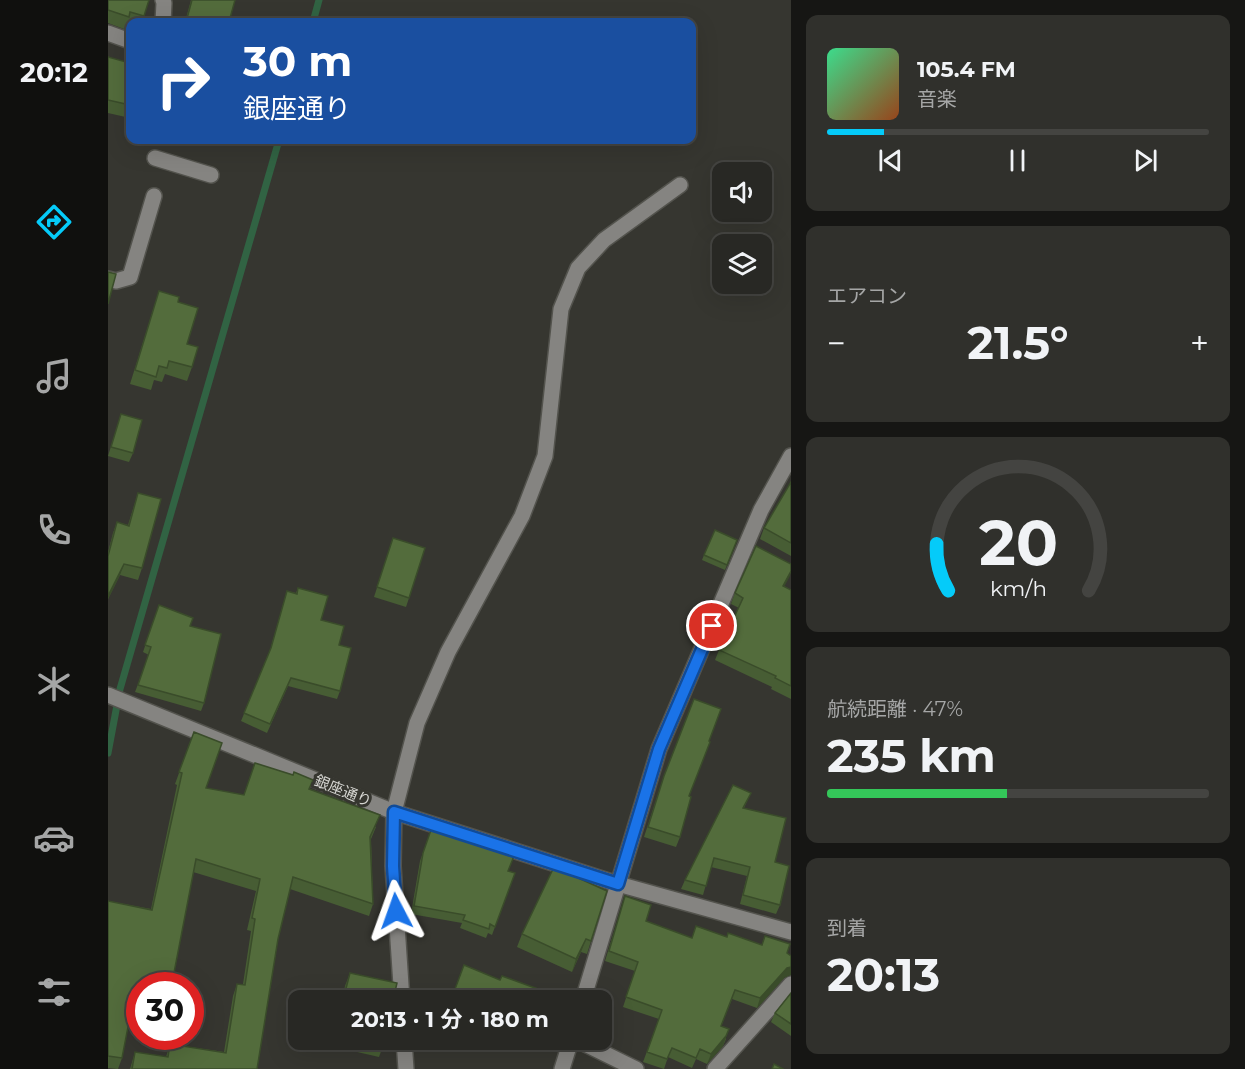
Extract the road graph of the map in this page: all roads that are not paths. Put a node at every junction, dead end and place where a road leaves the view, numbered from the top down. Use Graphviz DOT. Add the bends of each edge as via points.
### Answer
graph roads {
  1 [pos="163,0"];
  2 [pos="163,18"];
  3 [pos="108,33"];
  4 [pos="126,40"];
  5 [pos="155,158"];
  6 [pos="211,175"];
  7 [pos="680,185"];
  8 [pos="154,196"];
  9 [pos="108,279"];
  10 [pos="790,456"];
  11 [pos="747,543"];
  12 [pos="764,553"];
  13 [pos="108,695"];
  14 [pos="394,812"];
  15 [pos="618,884"];
  16 [pos="790,932"];
  17 [pos="790,984"];
  18 [pos="401,990"];
  19 [pos="586,990"];
  20 [pos="405,1050"];
  21 [pos="568,1050"];
  22 [pos="597,1050"];
  23 [pos="406,1069"];
  24 [pos="562,1069"];
  25 [pos="636,1069"];
  26 [pos="715,1069"];
  1 -- 2 [label="street"];
  3 -- 4 [label="street"];
  5 -- 6 [label="street"];
  7 -- 14 [label="street" via="604,240 579,268 561,309 545,456 522,516 448,652 417,723"];
  8 -- 9 [label="street" via="130,277"];
  10 -- 11 [label="street"];
  11 -- 12 [label="street"];
  11 -- 15 [label="street" via="659,749"];
  13 -- 14 [label="street, 銀座通り"];
  14 -- 15 [label="street, 銀座通り"];
  14 -- 18 [label="street" via="393,866"];
  15 -- 16 [label="street, 銀座通り"];
  15 -- 19 [label="street"];
  17 -- 26 [label="street"];
  20 -- 23 [label="street"];
  21 -- 24 [label="street"];
  22 -- 25 [label="street"];
}
